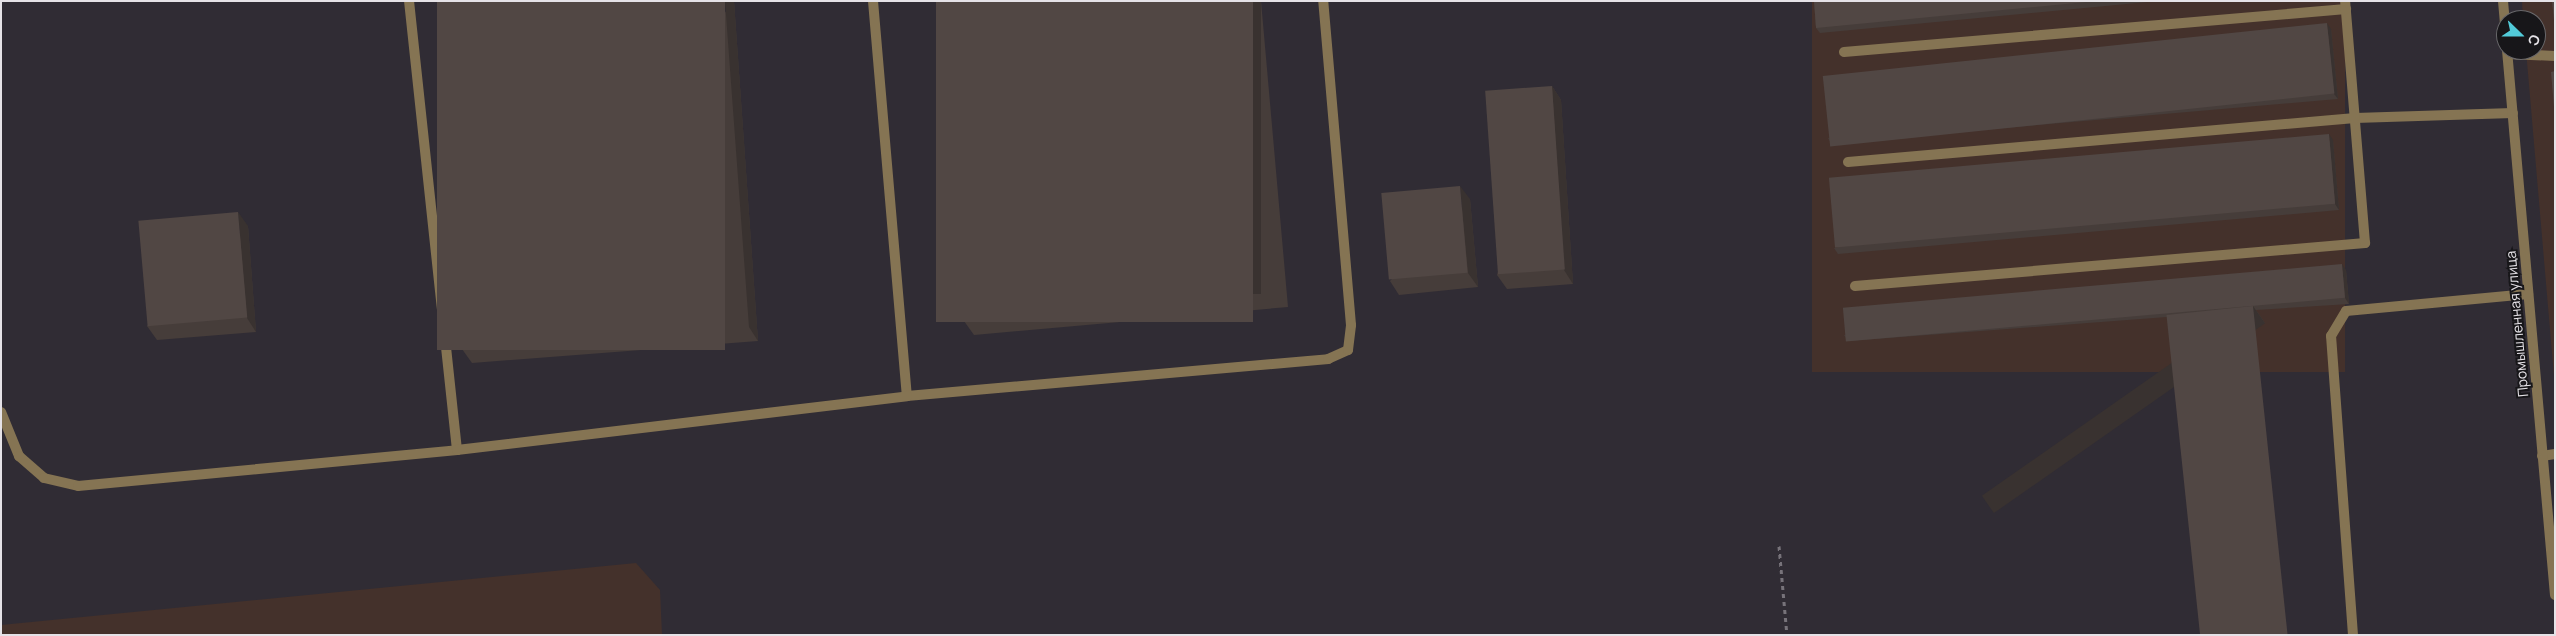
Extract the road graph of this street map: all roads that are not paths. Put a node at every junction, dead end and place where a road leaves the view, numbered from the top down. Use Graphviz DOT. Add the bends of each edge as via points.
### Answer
graph roads {
  1 [pos="409,1"];
  2 [pos="873,1"];
  3 [pos="1323,1"];
  4 [pos="2345,5"];
  5 [pos="1844,52"];
  6 [pos="2509,60"];
  7 [pos="2513,113"];
  8 [pos="2355,118"];
  9 [pos="1848,162"];
  10 [pos="1855,286"];
  11 [pos="2528,294"];
  12 [pos="907,396"];
  13 [pos="1,412"];
  14 [pos="457,450"];
  15 [pos="2555,454"];
  16 [pos="2542,456"];
  17 [pos="2552,533"];
  18 [pos="2555,595"];
  19 [pos="2353,635"];
  1 -- 14 [label="street"];
  2 -- 12 [label="street"];
  3 -- 12 [label="street" via="1351,325 1348,350 1328,359"];
  4 -- 5 [label="street"];
  4 -- 8 [label="street"];
  6 -- 7 [label="street, Промышленная улица"];
  7 -- 8 [label="street"];
  7 -- 11 [label="street, Промышленная улица"];
  8 -- 9 [label="street"];
  8 -- 10 [label="street" via="2366,243"];
  11 -- 16 [label="street, Промышленная улица"];
  11 -- 19 [label="street" via="2346,311 2331,336"];
  12 -- 14 [label="street"];
  13 -- 14 [label="street" via="19,456 44,478 78,486"];
  15 -- 16 [label="street"];
  16 -- 17 [label="street, Промышленная улица"];
  17 -- 18 [label="street, Промышленная улица"];
}
